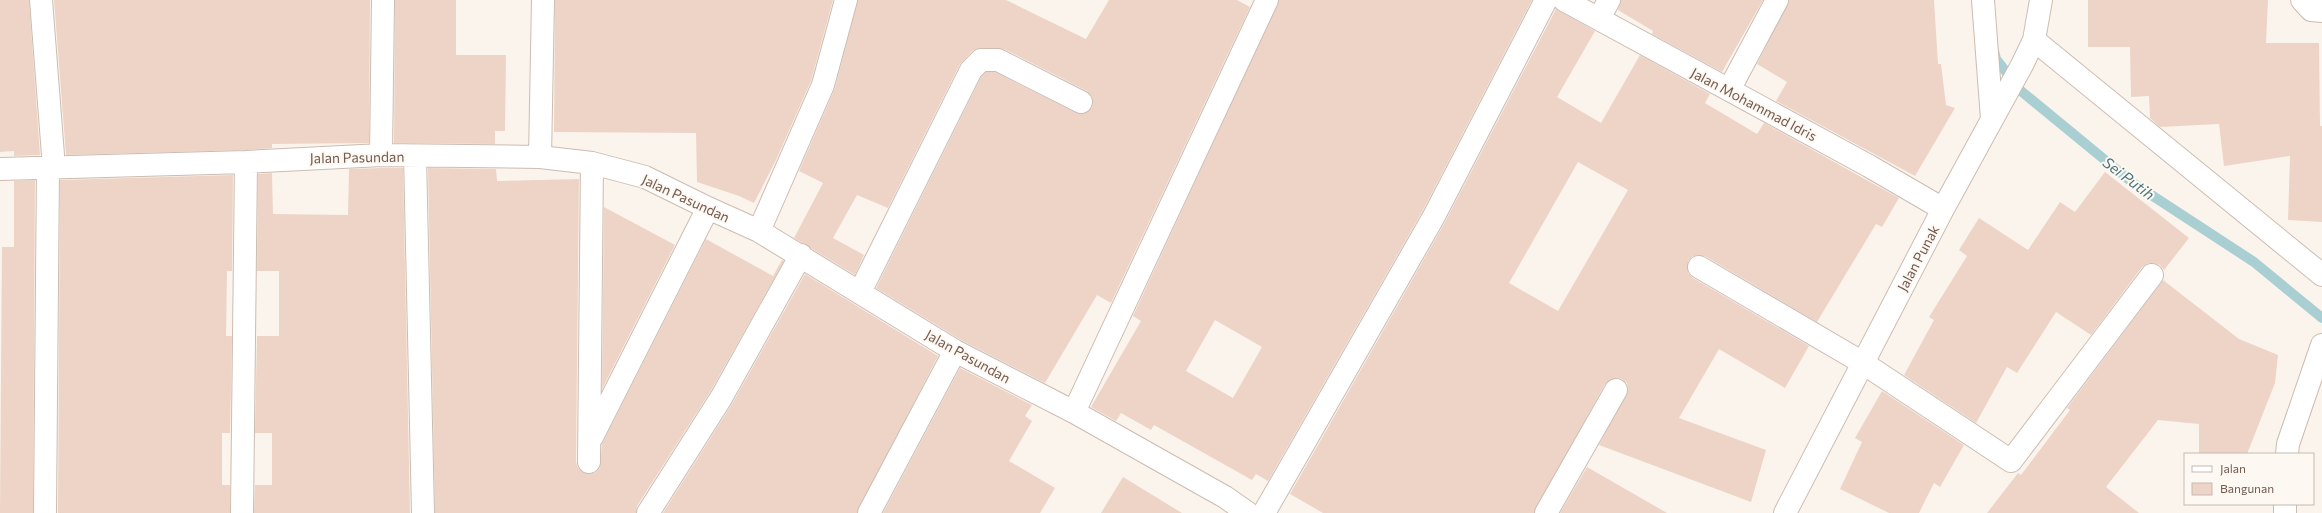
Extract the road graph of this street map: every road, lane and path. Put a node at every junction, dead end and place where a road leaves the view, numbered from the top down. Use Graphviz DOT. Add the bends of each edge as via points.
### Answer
graph roads {
  1 [pos="41,0"];
  2 [pos="383,0"];
  3 [pos="543,0"];
  4 [pos="846,0"];
  5 [pos="1267,0"];
  6 [pos="1546,0"];
  7 [pos="1564,0"];
  8 [pos="1609,0"];
  9 [pos="1777,0"];
  10 [pos="1983,0"];
  11 [pos="2040,0"];
  12 [pos="2302,0"];
  13 [pos="2322,11"];
  14 [pos="1599,20"];
  15 [pos="2034,40"];
  16 [pos="1729,90"];
  17 [pos="1081,102"];
  18 [pos="1992,119"];
  19 [pos="380,155"];
  20 [pos="415,156"];
  21 [pos="540,157"];
  22 [pos="246,162"];
  23 [pos="592,163"];
  24 [pos="51,168"];
  25 [pos="0,169"];
  26 [pos="708,208"];
  27 [pos="1943,209"];
  28 [pos="759,231"];
  29 [pos="801,256"];
  30 [pos="1699,267"];
  31 [pos="2152,275"];
  32 [pos="2322,275"];
  33 [pos="860,292"];
  34 [pos="955,351"];
  35 [pos="2319,351"];
  36 [pos="1863,363"];
  37 [pos="1616,390"];
  38 [pos="1074,412"];
  39 [pos="2287,453"];
  40 [pos="1220,505"];
  41 [pos="45,513"];
  42 [pos="242,513"];
  43 [pos="423,513"];
  44 [pos="648,513"];
  45 [pos="869,513"];
  46 [pos="1248,513"];
  47 [pos="1264,513"];
  48 [pos="1546,513"];
  49 [pos="1785,513"];
  1 -- 24 [label="street"];
  2 -- 19 [label="street"];
  3 -- 21 [label="street"];
  4 -- 28 [label="street" via="823,85"];
  5 -- 38 [label="street"];
  6 -- 47 [label="street" via="1433,218"];
  7 -- 14 [label="street, Jalan Mohammad Idris"];
  8 -- 14 [label="street"];
  9 -- 16 [label="street"];
  10 -- 18 [label="street"];
  11 -- 15 [label="street, Jalan Punak"];
  12 -- 13 [label="street" via="2311,10"];
  14 -- 16 [label="street, Jalan Mohammad Idris"];
  15 -- 18 [label="street, Jalan Punak"];
  15 -- 32 [label="street"];
  16 -- 27 [label="street, Jalan Mohammad Idris"];
  17 -- 33 [label="street" via="998,60 981,60 971,70"];
  18 -- 27 [label="street, Jalan Punak"];
  19 -- 20 [label="street, Jalan Pasundan"];
  19 -- 22 [label="street, Jalan Pasundan"];
  20 -- 21 [label="street, Jalan Pasundan"];
  20 -- 43 [label="street"];
  21 -- 23 [label="street, Jalan Pasundan"];
  22 -- 24 [label="street, Jalan Pasundan"];
  22 -- 42 [label="street"];
  23 -- 26 [label="street, Jalan Pasundan" via="645,177"];
  23 -- 26 [label="street" via="589,452"];
  24 -- 25 [label="street, Jalan Pasundan"];
  24 -- 41 [label="street"];
  26 -- 28 [label="street, Jalan Pasundan"];
  27 -- 36 [label="street, Jalan Punak"];
  28 -- 29 [label="street, Jalan Pasundan"];
  29 -- 33 [label="street, Jalan Pasundan"];
  29 -- 44 [label="street" via="722,398"];
  30 -- 36 [label="street"];
  31 -- 36 [label="street" via="2011,461"];
  33 -- 34 [label="street, Jalan Pasundan"];
  34 -- 38 [label="street, Jalan Pasundan"];
  34 -- 45 [label="street"];
  35 -- 39 [label="street"];
  36 -- 49 [label="street, Jalan Punak"];
  37 -- 48 [label="street"];
  38 -- 40 [label="street, Jalan Pasundan"];
  40 -- 46 [label="street, Jalan Pasundan"];
}
